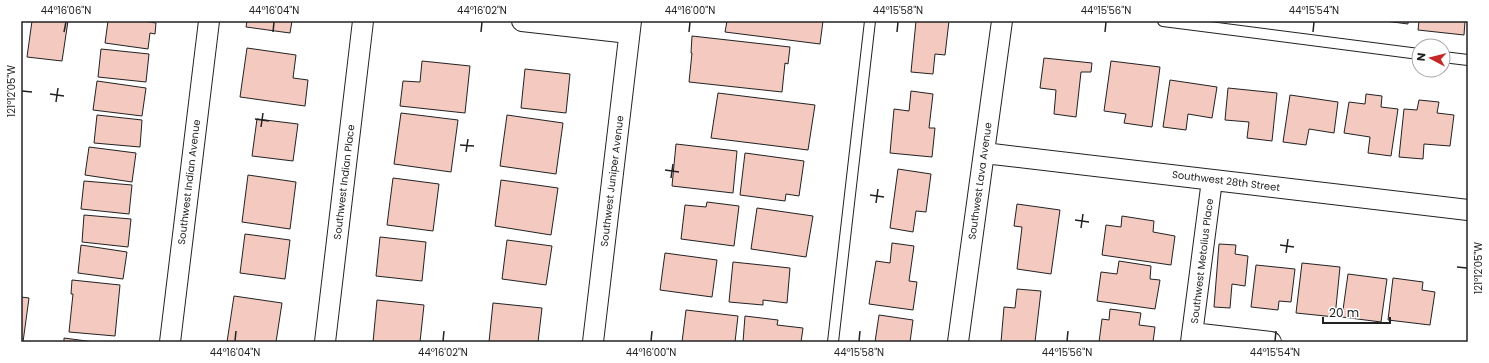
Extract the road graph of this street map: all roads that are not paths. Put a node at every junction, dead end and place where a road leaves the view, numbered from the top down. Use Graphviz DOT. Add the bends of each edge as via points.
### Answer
graph roads {
  1 [pos="209,21"];
  2 [pos="363,21"];
  3 [pos="522,21"];
  4 [pos="870,21"];
  5 [pos="1002,21"];
  6 [pos="1163,21"];
  7 [pos="630,27"];
  8 [pos="1411,53"];
  9 [pos="1451,58"];
  10 [pos="1468,60"];
  11 [pos="984,153"];
  12 [pos="1212,180"];
  13 [pos="1468,210"];
  14 [pos="1192,338"];
  15 [pos="170,342"];
  16 [pos="326,342"];
  17 [pos="593,342"];
  18 [pos="833,342"];
  19 [pos="958,342"];
  20 [pos="1271,342"];
  1 -- 15 [label="street, Southwest Indian Avenue"];
  2 -- 16 [label="street, Southwest Indian Place"];
  3 -- 7 [label="street"];
  4 -- 18 [label="lane"];
  5 -- 11 [label="street, Southwest Lava Avenue"];
  6 -- 8 [label="lane"];
  7 -- 17 [label="street, Southwest Juniper Avenue"];
  9 -- 10 [label="lane"];
  11 -- 12 [label="street, Southwest 28th Street"];
  11 -- 19 [label="street, Southwest Lava Avenue"];
  12 -- 13 [label="street, Southwest 28th Street"];
  12 -- 14 [label="street, Southwest Metolius Place"];
  14 -- 20 [label="street"];
}
